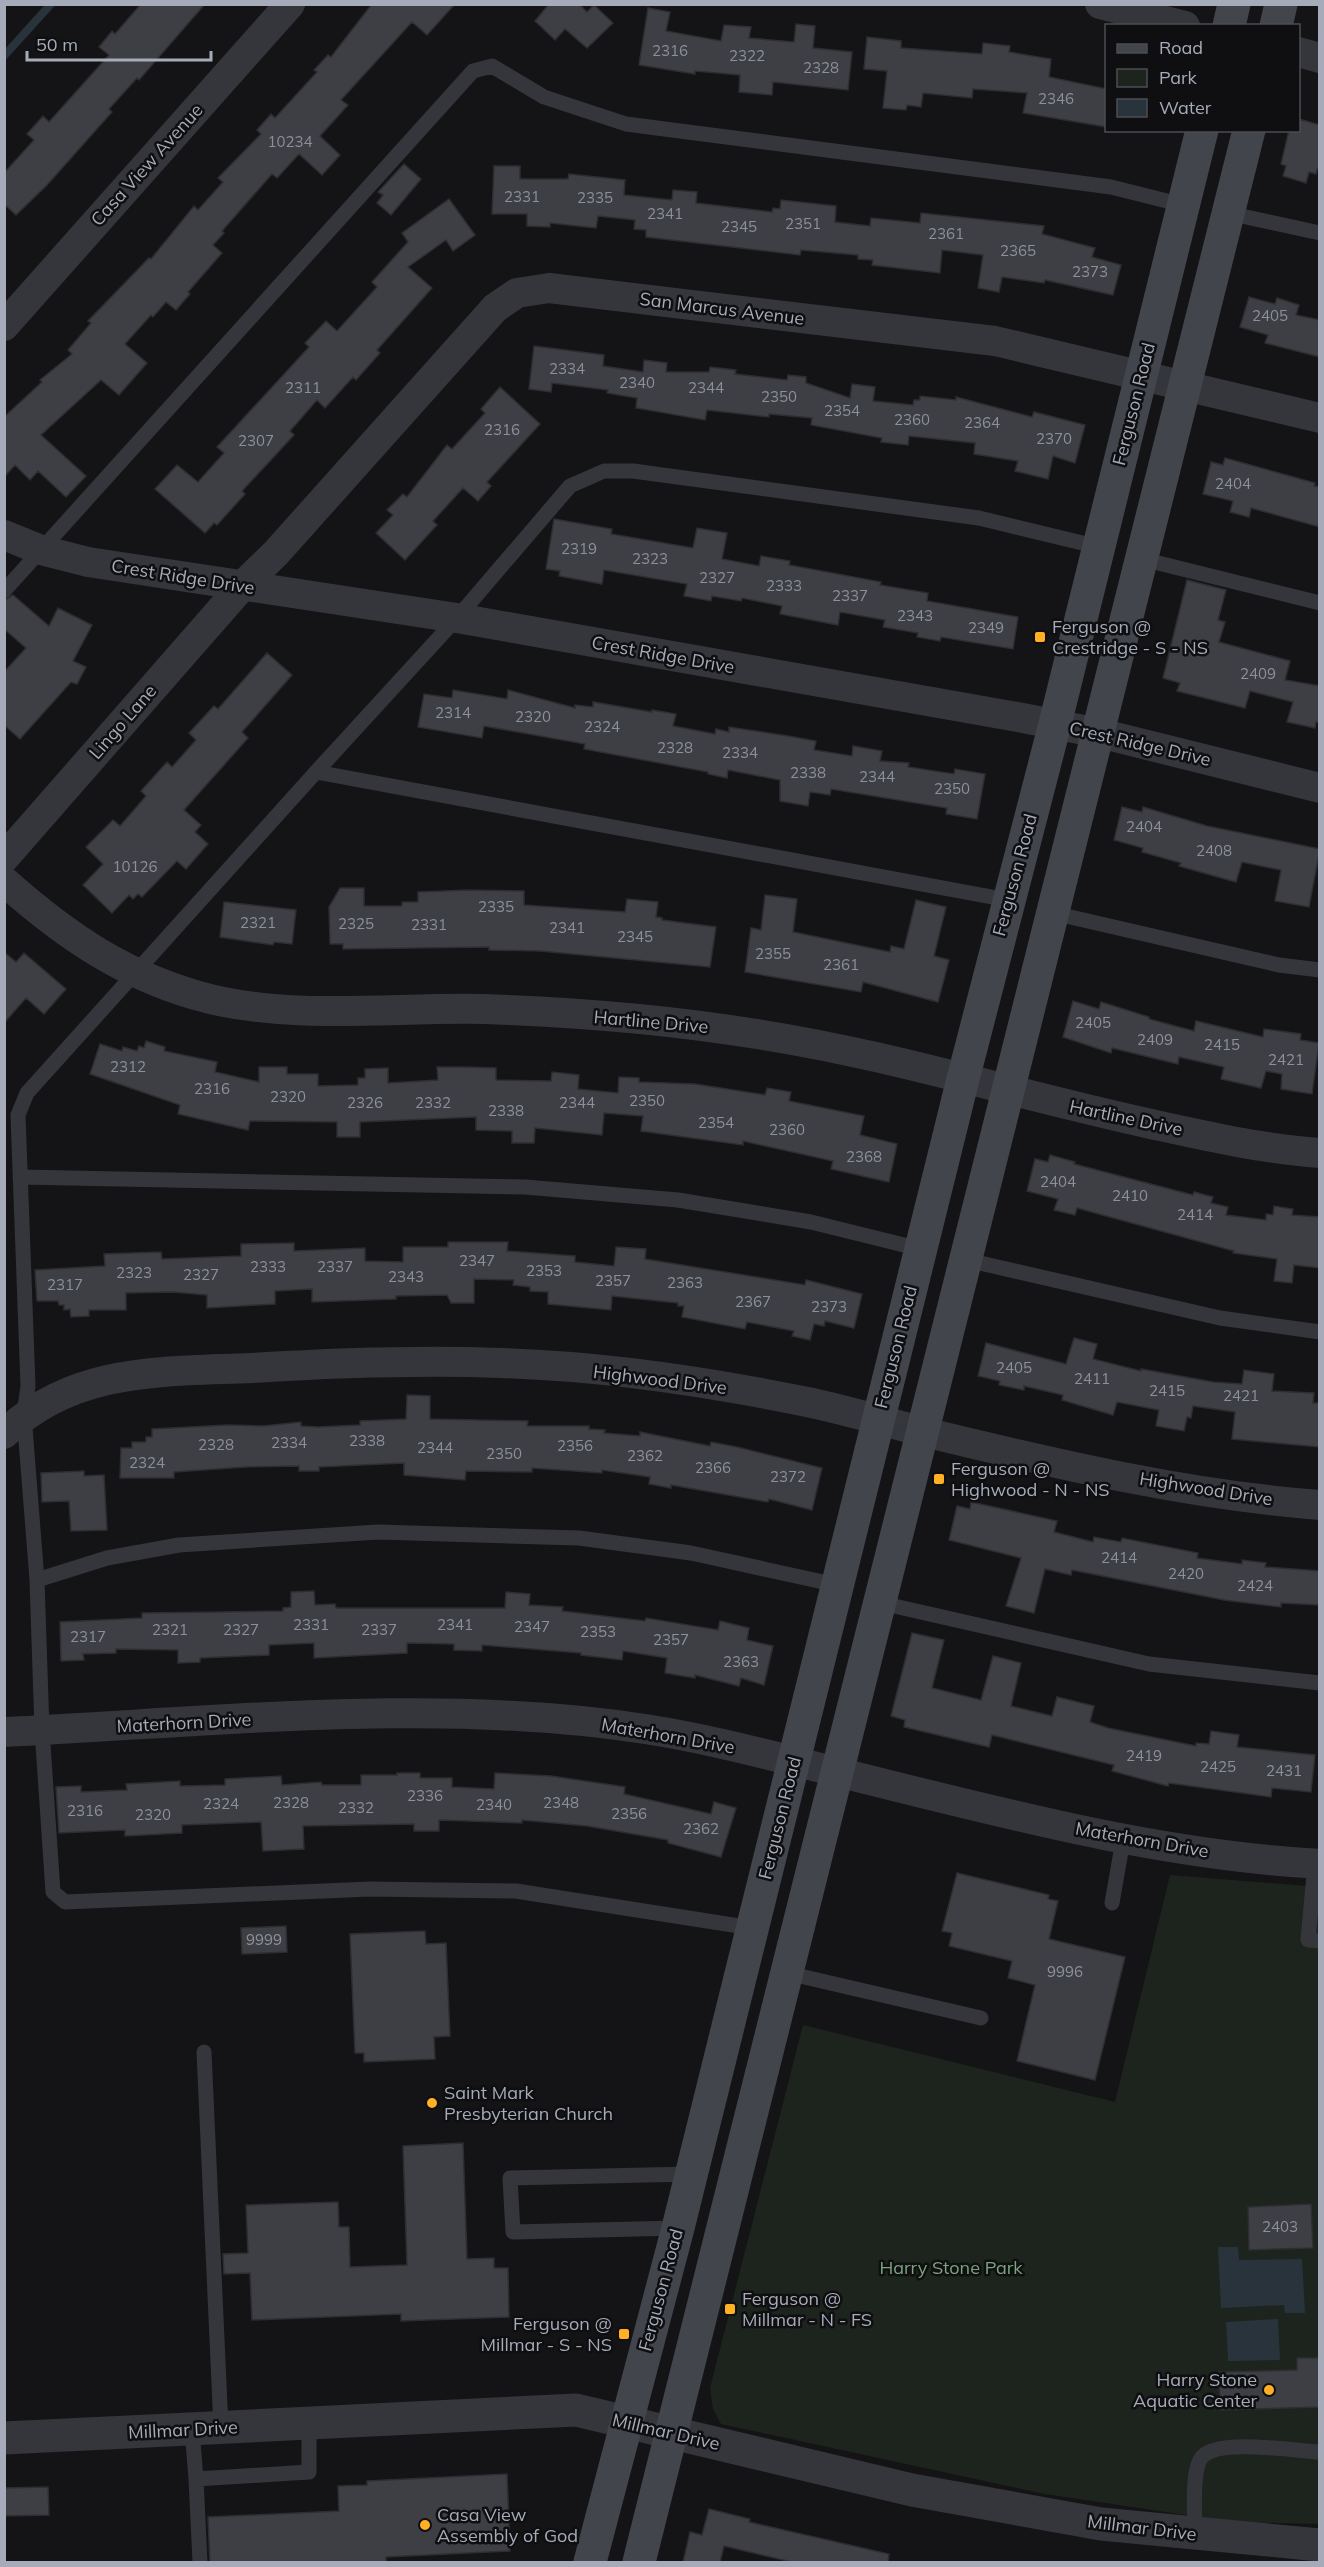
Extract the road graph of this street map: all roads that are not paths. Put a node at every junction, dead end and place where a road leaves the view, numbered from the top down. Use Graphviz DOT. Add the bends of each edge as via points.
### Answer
graph roads {
  1 [pos="290,4"];
  2 [pos="1100,4"];
  3 [pos="1234,4"];
  4 [pos="1281,4"];
  5 [pos="1177,24"];
  6 [pos="1229,24"];
  7 [pos="1276,24"];
  8 [pos="1300,52"];
  9 [pos="1320,58"];
  10 [pos="1202,132"];
  11 [pos="1248,132"];
  12 [pos="1184,205"];
  13 [pos="1228,213"];
  14 [pos="1320,233"];
  15 [pos="4,326"];
  16 [pos="1142,374"];
  17 [pos="1186,384"];
  18 [pos="1320,418"];
  19 [pos="4,535"];
  20 [pos="1099,547"];
  21 [pos="41,550"];
  22 [pos="1142,559"];
  23 [pos="242,586"];
  24 [pos="4,591"];
  25 [pos="1320,603"];
  26 [pos="457,618"];
  27 [pos="1055,724"];
  28 [pos="1099,734"];
  29 [pos="316,772"];
  30 [pos="1320,788"];
  31 [pos="4,858"];
  32 [pos="4,881"];
  33 [pos="1008,900"];
  34 [pos="1053,913"];
  35 [pos="1320,970"];
  36 [pos="134,974"];
  37 [pos="963,1079"];
  38 [pos="1008,1090"];
  39 [pos="1320,1153"];
  40 [pos="20,1177"];
  41 [pos="920,1249"];
  42 [pos="967,1260"];
  43 [pos="1320,1332"];
  44 [pos="878,1420"];
  45 [pos="14,1424"];
  46 [pos="924,1432"];
  47 [pos="1320,1505"];
  48 [pos="37,1580"];
  49 [pos="837,1585"];
  50 [pos="881,1603"];
  51 [pos="1320,1683"];
  52 [pos="42,1730"];
  53 [pos="4,1732"];
  54 [pos="794,1761"];
  55 [pos="837,1772"];
  56 [pos="1123,1840"];
  57 [pos="1318,1863"];
  58 [pos="1112,1903"];
  59 [pos="752,1928"];
  60 [pos="1320,1941"];
  61 [pos="787,1973"];
  62 [pos="981,2018"];
  63 [pos="204,2052"];
  64 [pos="691,2175"];
  65 [pos="678,2228"];
  66 [pos="626,2422"];
  67 [pos="309,2424"];
  68 [pos="207,2429"];
  69 [pos="670,2433"];
  70 [pos="4,2438"];
  71 [pos="1320,2452"];
  72 [pos="196,2479"];
  73 [pos="1195,2535"];
  74 [pos="1320,2545"];
  75 [pos="200,2562"];
  76 [pos="590,2562"];
  77 [pos="639,2562"];
  1 -- 15 [label="street, Casa View Avenue"];
  2 -- 5 [label="street"];
  3 -- 6 [label="main road"];
  4 -- 7 [label="main road"];
  8 -- 9 [label="street"];
  10 -- 12 [label="main road, Ferguson Road"];
  11 -- 13 [label="main road"];
  12 -- 16 [label="main road, Ferguson Road"];
  12 -- 21 [label="lane" via="1111,187 626,124 544,97 492,66 473,71"];
  13 -- 14 [label="lane"];
  13 -- 17 [label="main road"];
  16 -- 17 [label="street, San Marcus Avenue"];
  16 -- 20 [label="main road, Ferguson Road"];
  16 -- 23 [label="street, San Marcus Avenue" via="995,341 549,288 517,293 495,308"];
  17 -- 18 [label="street, San Marcus Avenue"];
  17 -- 22 [label="main road"];
  19 -- 21 [label="street, Crest Ridge Drive"];
  20 -- 26 [label="lane" via="979,518 633,471 604,471 570,486"];
  20 -- 27 [label="main road, Ferguson Road"];
  21 -- 23 [label="street, Crest Ridge Drive" via="88,562"];
  21 -- 24 [label="lane"];
  22 -- 25 [label="lane"];
  22 -- 28 [label="main road"];
  23 -- 26 [label="street, Crest Ridge Drive"];
  23 -- 31 [label="street, Lingo Lane"];
  26 -- 27 [label="street, Crest Ridge Drive"];
  26 -- 29 [label="lane"];
  27 -- 28 [label="street, Crest Ridge Drive"];
  27 -- 33 [label="main road, Ferguson Road"];
  28 -- 30 [label="street, Crest Ridge Drive"];
  28 -- 34 [label="main road"];
  29 -- 33 [label="lane"];
  29 -- 36 [label="lane"];
  32 -- 36 [label="street, Hartline Drive" via="57,927"];
  33 -- 37 [label="main road, Ferguson Road"];
  34 -- 35 [label="lane" via="1279,965"];
  34 -- 38 [label="main road"];
  36 -- 37 [label="street, Hartline Drive" via="209,998 274,1010 484,1009 751,1033"];
  36 -- 40 [label="lane" via="27,1092 18,1115"];
  37 -- 38 [label="street, Hartline Drive"];
  37 -- 41 [label="main road, Ferguson Road"];
  38 -- 39 [label="street, Hartline Drive" via="1210,1137"];
  38 -- 42 [label="main road"];
  40 -- 41 [label="lane" via="525,1187 678,1200 812,1222"];
  40 -- 45 [label="lane" via="28,1386"];
  41 -- 44 [label="main road, Ferguson Road"];
  42 -- 43 [label="lane" via="1220,1318"];
  42 -- 46 [label="main road"];
  44 -- 45 [label="street, Highwood Drive" via="799,1400 663,1378 502,1363 288,1366 129,1374 74,1388"];
  44 -- 46 [label="street, Highwood Drive"];
  44 -- 49 [label="main road, Ferguson Road"];
  45 -- 48 [label="lane"];
  46 -- 47 [label="street, Highwood Drive" via="1141,1479 1278,1502"];
  46 -- 50 [label="main road"];
  48 -- 49 [label="lane" via="107,1558 179,1545 378,1532 579,1538 691,1553"];
  48 -- 52 [label="lane"];
  49 -- 54 [label="main road, Ferguson Road"];
  50 -- 51 [label="lane" via="1149,1664"];
  50 -- 55 [label="main road"];
  52 -- 53 [label="street, Materhorn Drive"];
  52 -- 54 [label="street, Materhorn Drive" via="378,1713 516,1715 646,1729"];
  52 -- 59 [label="lane" via="52,1892 66,1902 370,1889 516,1891"];
  54 -- 55 [label="street, Materhorn Drive"];
  54 -- 59 [label="main road, Ferguson Road"];
  55 -- 56 [label="street, Materhorn Drive"];
  55 -- 61 [label="main road"];
  56 -- 57 [label="street, Materhorn Drive" via="1197,1852"];
  56 -- 58 [label="lane"];
  57 -- 60 [label="lane" via="1308,1940"];
  59 -- 64 [label="main road, Ferguson Road"];
  61 -- 62 [label="lane"];
  61 -- 69 [label="main road"];
  63 -- 68 [label="lane"];
  64 -- 65 [label="main road, Ferguson Road"];
  64 -- 65 [label="lane" via="510,2178 513,2232"];
  65 -- 66 [label="main road, Ferguson Road"];
  66 -- 67 [label="street, Millmar Drive" via="576,2410"];
  66 -- 69 [label="street, Millmar Drive"];
  66 -- 76 [label="main road, Ferguson Road"];
  67 -- 68 [label="street, Millmar Drive"];
  67 -- 72 [label="lane" via="309,2472"];
  68 -- 70 [label="street, Millmar Drive"];
  68 -- 72 [label="lane"];
  69 -- 73 [label="street, Millmar Drive" via="912,2490 1101,2524"];
  69 -- 77 [label="main road"];
  71 -- 73 [label="lane" via="1230,2446 1201,2457 1196,2471"];
  72 -- 75 [label="lane"];
  73 -- 74 [label="street, Millmar Drive"];
}
